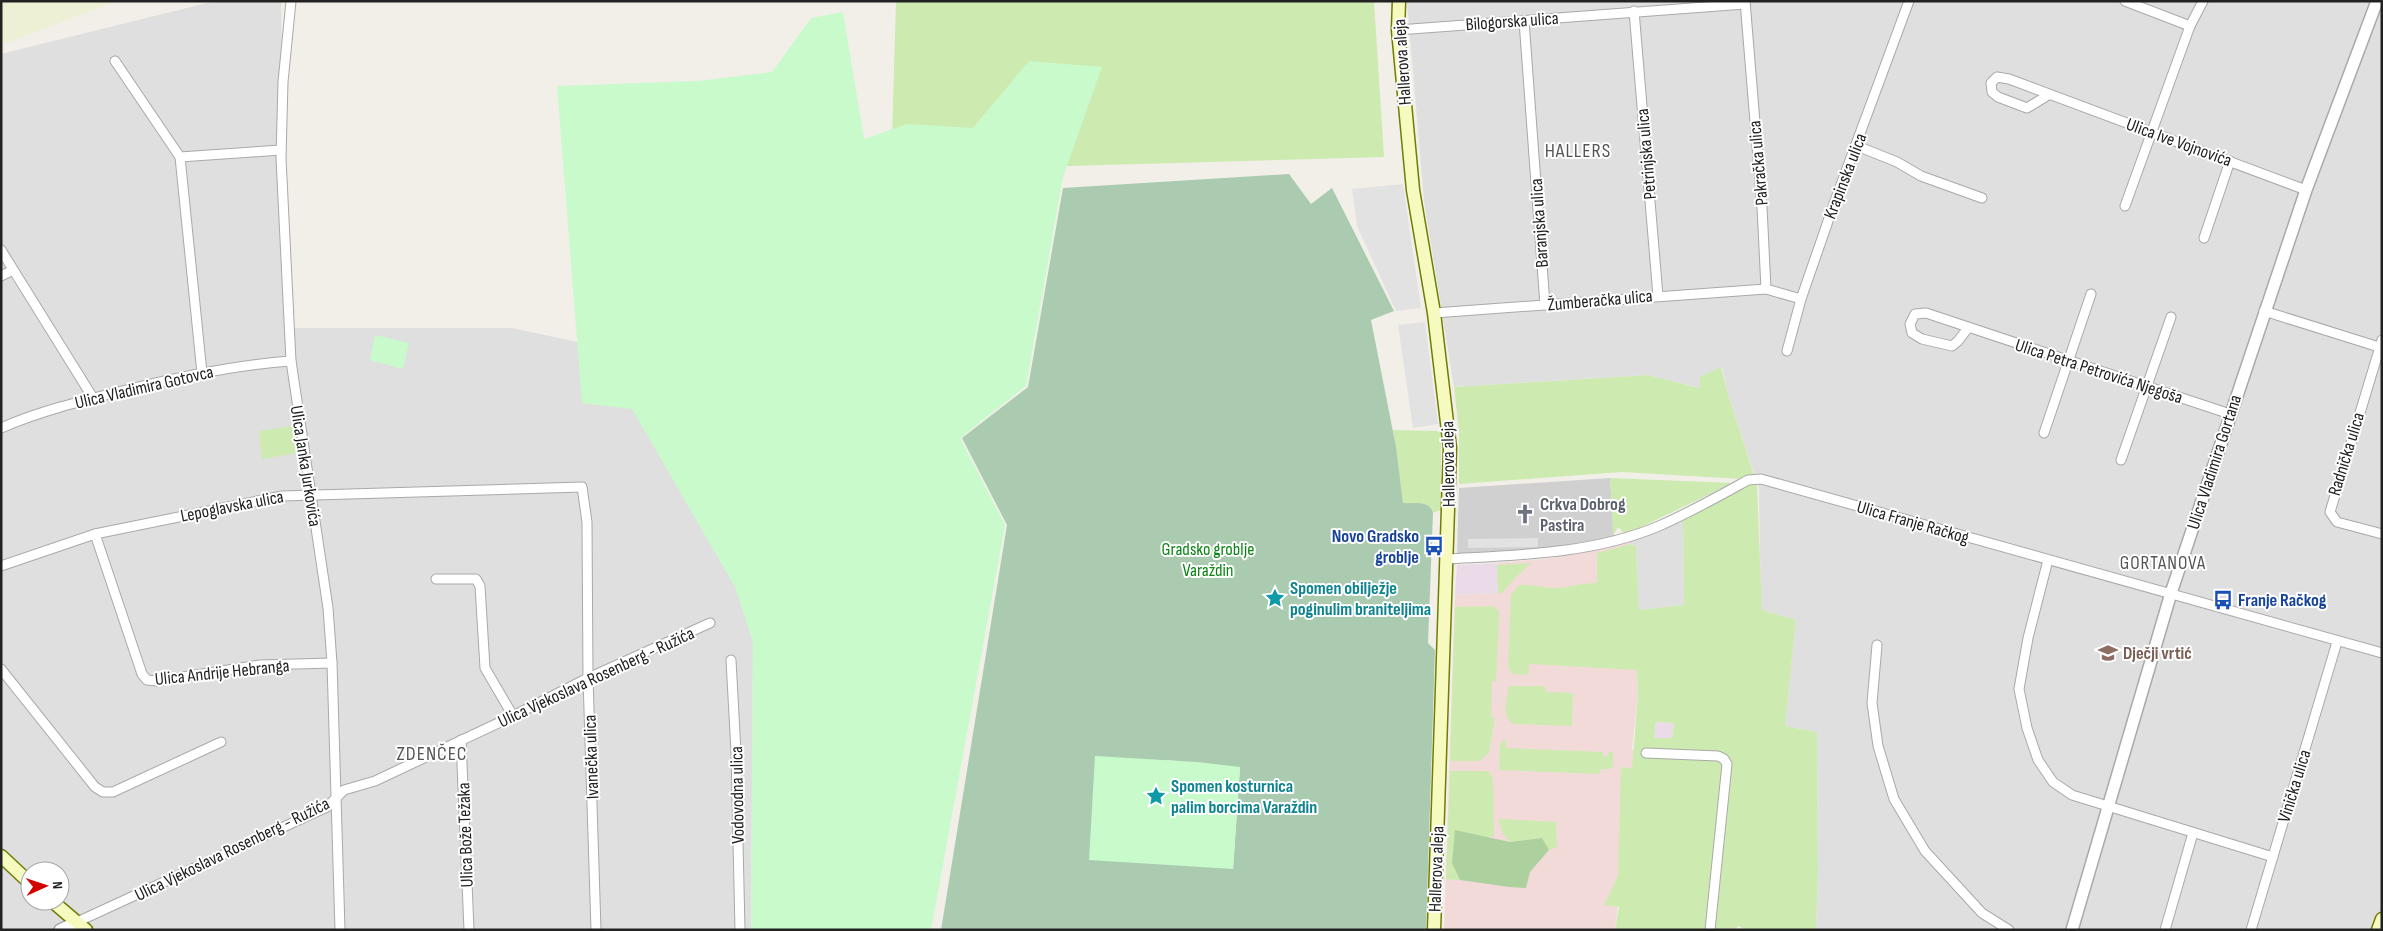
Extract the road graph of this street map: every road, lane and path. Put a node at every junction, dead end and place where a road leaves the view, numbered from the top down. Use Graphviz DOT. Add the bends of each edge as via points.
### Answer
graph roads {
  1 [pos="291,1"];
  2 [pos="1399,1"];
  3 [pos="1909,1"];
  4 [pos="2125,1"];
  5 [pos="2203,1"];
  6 [pos="2378,1"];
  7 [pos="1745,2"];
  8 [pos="1634,12"];
  9 [pos="1524,21"];
  10 [pos="2190,26"];
  11 [pos="1398,30"];
  12 [pos="115,61"];
  13 [pos="2050,94"];
  14 [pos="2151,132"];
  15 [pos="1857,146"];
  16 [pos="281,150"];
  17 [pos="180,158"];
  18 [pos="2230,161"];
  19 [pos="2306,190"];
  20 [pos="1982,198"];
  21 [pos="2125,206"];
  22 [pos="2204,238"];
  23 [pos="1,250"];
  24 [pos="13,270"];
  25 [pos="1,276"];
  26 [pos="1766,289"];
  27 [pos="2091,294"];
  28 [pos="1658,296"];
  29 [pos="1801,299"];
  30 [pos="1545,305"];
  31 [pos="2264,311"];
  32 [pos="1434,313"];
  33 [pos="2171,317"];
  34 [pos="1968,328"];
  35 [pos="2381,344"];
  36 [pos="1787,352"];
  37 [pos="2068,360"];
  38 [pos="291,361"];
  39 [pos="202,373"];
  40 [pos="2147,386"];
  41 [pos="93,398"];
  42 [pos="2230,414"];
  43 [pos="1,428"];
  44 [pos="2044,434"];
  45 [pos="2121,460"];
  46 [pos="310,494"];
  47 [pos="584,494"];
  48 [pos="95,534"];
  49 [pos="2382,534"];
  50 [pos="1448,559"];
  51 [pos="2048,560"];
  52 [pos="1,566"];
  53 [pos="436,579"];
  54 [pos="2171,593"];
  55 [pos="710,623"];
  56 [pos="2337,642"];
  57 [pos="1877,645"];
  58 [pos="2382,653"];
  59 [pos="731,660"];
  60 [pos="332,663"];
  61 [pos="1,668"];
  62 [pos="588,678"];
  63 [pos="513,716"];
  64 [pos="461,740"];
  65 [pos="221,742"];
  66 [pos="1646,753"];
  67 [pos="336,800"];
  68 [pos="2108,806"];
  69 [pos="2193,833"];
  70 [pos="1,856"];
  71 [pos="2273,857"];
  72 [pos="20,873"];
  73 [pos="64,911"];
  74 [pos="2382,919"];
  75 [pos="82,926"];
  76 [pos="60,930"];
  77 [pos="340,930"];
  78 [pos="469,930"];
  79 [pos="596,930"];
  80 [pos="740,930"];
  81 [pos="1434,930"];
  82 [pos="1710,930"];
  83 [pos="2009,930"];
  84 [pos="2072,930"];
  85 [pos="2165,930"];
  86 [pos="2251,930"];
  87 [pos="2378,930"];
  1 -- 16 [label="street, Ulica Janka Jurkovića" via="283,82"];
  2 -- 11 [label="main road, Hallerova aleja"];
  3 -- 15 [label="street, Krapinska ulica"];
  4 -- 10 [label="street"];
  5 -- 10 [label="street"];
  6 -- 19 [label="street, Ulica Vladimira Gortana"];
  7 -- 8 [label="street, Bilogorska ulica"];
  7 -- 26 [label="street, Pakračka ulica"];
  8 -- 9 [label="street, Bilogorska ulica"];
  8 -- 28 [label="street, Petrinjska ulica"];
  9 -- 11 [label="street, Bilogorska ulica"];
  9 -- 30 [label="street, Baranjska ulica"];
  10 -- 14 [label="street"];
  11 -- 32 [label="main road, Hallerova aleja" via="1413,190"];
  12 -- 17 [label="street"];
  13 -- 13 [label="street, Ulica Ive Vojnovića" via="2009,79 1997,77 1991,83 1992,92 1998,97 2027,108"];
  13 -- 14 [label="street, Ulica Ive Vojnovića"];
  14 -- 18 [label="street, Ulica Ive Vojnovića"];
  14 -- 21 [label="street"];
  15 -- 20 [label="street" via="1921,176"];
  15 -- 29 [label="street, Krapinska ulica"];
  16 -- 17 [label="street"];
  16 -- 38 [label="street, Ulica Janka Jurkovića"];
  17 -- 39 [label="street"];
  18 -- 19 [label="street, Ulica Ive Vojnovića"];
  18 -- 22 [label="street"];
  19 -- 31 [label="street, Ulica Vladimira Gortana"];
  23 -- 24 [label="street"];
  24 -- 25 [label="street"];
  24 -- 41 [label="street"];
  26 -- 28 [label="street, Žumberačka ulica"];
  26 -- 29 [label="street"];
  27 -- 37 [label="street"];
  28 -- 30 [label="street, Žumberačka ulica"];
  29 -- 36 [label="street, Krapinska ulica"];
  30 -- 32 [label="street, Žumberačka ulica"];
  31 -- 35 [label="street"];
  31 -- 42 [label="street, Ulica Vladimira Gortana"];
  32 -- 50 [label="main road, Hallerova aleja" via="1450,448"];
  33 -- 40 [label="street"];
  34 -- 34 [label="street, Ulica Petra Petrovića Njegoša" via="1926,313 1915,314 1910,324 1912,333 1952,346"];
  34 -- 37 [label="street, Ulica Petra Petrovića Njegoša"];
  35 -- 49 [label="street, Radnička ulica" via="2330,512 2337,522"];
  37 -- 40 [label="street, Ulica Petra Petrovića Njegoša"];
  37 -- 44 [label="street"];
  38 -- 39 [label="street, Ulica Vladimira Gotovca"];
  38 -- 46 [label="street, Ulica Janka Jurkovića"];
  39 -- 41 [label="street, Ulica Vladimira Gotovca"];
  40 -- 42 [label="street, Ulica Petra Petrovića Njegoša"];
  40 -- 45 [label="street"];
  41 -- 43 [label="street, Ulica Vladimira Gotovca"];
  42 -- 54 [label="street, Ulica Vladimira Gortana"];
  46 -- 47 [label="street, Lepoglavska ulica" via="571,486 582,487"];
  46 -- 48 [label="street, Lepoglavska ulica" via="282,496"];
  46 -- 60 [label="street, Ulica Janka Jurkovića" via="328,608"];
  47 -- 62 [label="street, Ivanečka ulica"];
  48 -- 52 [label="street, Lepoglavska ulica"];
  48 -- 60 [label="street, Ulica Andrije Hebranga" via="142,674 147,680 260,665"];
  50 -- 51 [label="street, Ulica Franje Račkog" via="1556,551 1617,540 1658,526 1748,480 1761,479"];
  50 -- 81 [label="main road, Hallerova aleja"];
  51 -- 54 [label="street, Ulica Franje Račkog"];
  51 -- 68 [label="street" via="2019,688 2027,728 2038,760 2053,782 2072,795"];
  53 -- 63 [label="street" via="471,578 480,586 485,668"];
  54 -- 56 [label="street, Ulica Franje Račkog"];
  54 -- 68 [label="street, Ulica Vladimira Gortana"];
  55 -- 62 [label="street, Ulica Vjekoslava Rosenberg - Ružića"];
  56 -- 58 [label="street, Ulica Franje Račkog"];
  56 -- 71 [label="street, Vinička ulica"];
  57 -- 83 [label="street" via="1872,703 1878,746 1894,799 1924,851 1982,913"];
  59 -- 80 [label="street, Vodovodna ulica"];
  60 -- 67 [label="street, Ulica Janka Jurkovića"];
  61 -- 65 [label="street" via="89,780 103,792 113,792"];
  62 -- 63 [label="street, Ulica Vjekoslava Rosenberg - Ružića"];
  62 -- 79 [label="street, Ivanečka ulica"];
  63 -- 64 [label="street, Ulica Vjekoslava Rosenberg - Ružića"];
  64 -- 67 [label="street, Ulica Vjekoslava Rosenberg - Ružića" via="375,781 344,790"];
  64 -- 78 [label="street, Ulica Bože Težaka"];
  66 -- 82 [label="street" via="1718,756 1726,764"];
  67 -- 75 [label="street, Ulica Vjekoslava Rosenberg - Ružića" via="327,808"];
  67 -- 77 [label="street, Ulica Janka Jurkovića"];
  68 -- 69 [label="street"];
  68 -- 84 [label="street, Ulica Vladimira Gortana"];
  69 -- 71 [label="street"];
  69 -- 85 [label="street"];
  70 -- 72 [label="main road"];
  71 -- 86 [label="street, Vinička ulica"];
  73 -- 75 [label="main road"];
  74 -- 87 [label="main road"];
  75 -- 76 [label="street"];
}
